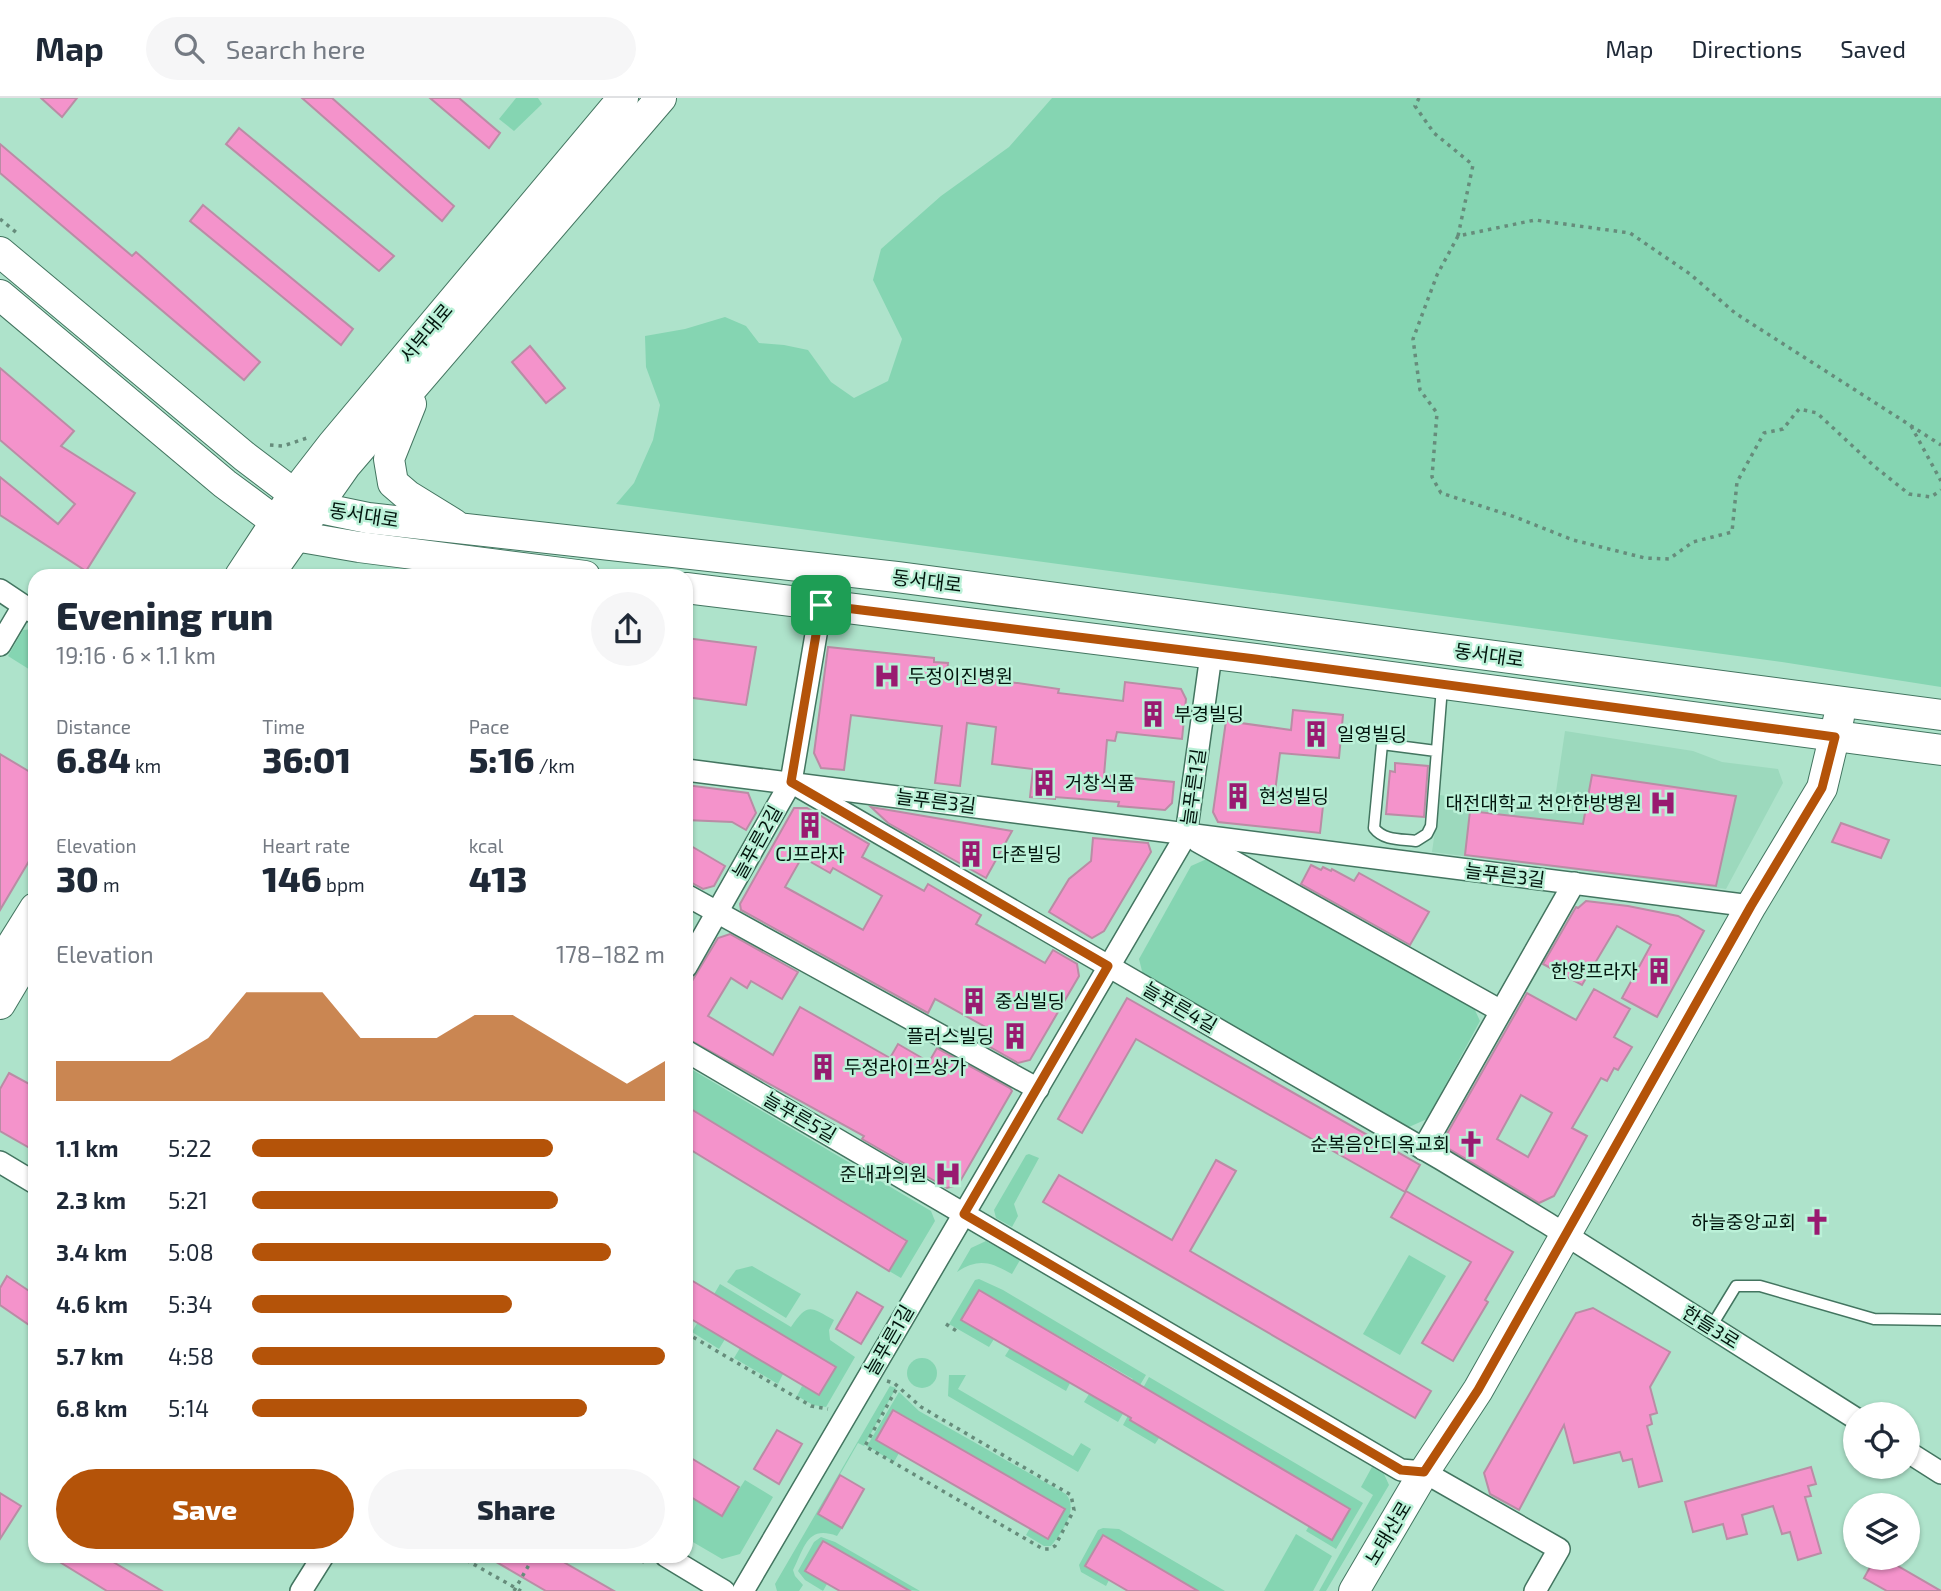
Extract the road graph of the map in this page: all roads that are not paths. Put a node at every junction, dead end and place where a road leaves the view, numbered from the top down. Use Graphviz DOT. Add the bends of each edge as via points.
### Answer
graph roads {
  1 [pos="623,98"];
  2 [pos="655,100"];
  3 [pos="9,243"];
  4 [pos="0,295"];
  5 [pos="436,360"];
  6 [pos="304,500"];
  7 [pos="460,527"];
  8 [pos="285,529"];
  9 [pos="247,569"];
  10 [pos="271,569"];
  11 [pos="530,569"];
  12 [pos="0,590"];
  13 [pos="693,590"];
  14 [pos="821,605"];
  15 [pos="28,608"];
  16 [pos="28,610"];
  17 [pos="0,645"];
  18 [pos="1211,654"];
  19 [pos="1443,684"];
  20 [pos="1842,703"];
  21 [pos="1941,715"];
  22 [pos="1835,737"];
  23 [pos="1941,750"];
  24 [pos="1436,751"];
  25 [pos="693,771"];
  26 [pos="791,782"];
  27 [pos="1186,835"];
  28 [pos="1574,883"];
  29 [pos="693,899"];
  30 [pos="1751,906"];
  31 [pos="718,912"];
  32 [pos="28,919"];
  33 [pos="693,955"];
  34 [pos="28,958"];
  35 [pos="0,964"];
  36 [pos="1108,966"];
  37 [pos="0,1004"];
  38 [pos="1500,1011"];
  39 [pos="693,1055"];
  40 [pos="1038,1089"];
  41 [pos="1423,1149"];
  42 [pos="0,1162"];
  43 [pos="28,1179"];
  44 [pos="964,1214"];
  45 [pos="1566,1237"];
  46 [pos="1941,1320"];
  47 [pos="1711,1327"];
  48 [pos="1843,1410"];
  49 [pos="1920,1460"];
  50 [pos="1424,1472"];
  51 [pos="1941,1473"];
  52 [pos="319,1563"];
  53 [pos="678,1563"];
  54 [pos="301,1591"];
  55 [pos="724,1591"];
  56 [pos="743,1591"];
  57 [pos="1354,1591"];
  58 [pos="1535,1591"];
  1 -- 6 [label="main road, 서부대로" via="350,424"];
  2 -- 5 [label="main road, 서부대로"];
  3 -- 6 [label="main road, 동서대로" via="244,456"];
  4 -- 8 [label="main road, 동서대로"];
  5 -- 6 [label="main road, 서부대로" via="346,465"];
  5 -- 7 [label="main road" via="405,414 389,459 393,483"];
  6 -- 7 [label="main road, 동서대로" via="368,518"];
  6 -- 8 [label="main road, 서부대로"];
  7 -- 20 [label="main road, 동서대로" via="897,577"];
  8 -- 9 [label="main road, 서부대로"];
  8 -- 10 [label="main road, 서부대로"];
  8 -- 11 [label="main road, 동서대로" via="359,547"];
  12 -- 15 [label="street"];
  13 -- 14 [label="main road, 동서대로"];
  14 -- 18 [label="main road, 동서대로"];
  14 -- 26 [label="street, 늘푸른2길"];
  16 -- 17 [label="street"];
  18 -- 19 [label="main road, 동서대로"];
  18 -- 27 [label="street, 늘푸른1길"];
  19 -- 22 [label="main road, 동서대로"];
  19 -- 24 [label="lane"];
  20 -- 21 [label="main road, 동서대로"];
  20 -- 22 [label="main road, 노태산로"];
  22 -- 23 [label="main road, 동서대로"];
  22 -- 30 [label="main road, 노태산로" via="1822,788"];
  24 -- 24 [label="lane" via="1427,834 1416,841 1385,838 1374,828 1382,744"];
  25 -- 26 [label="street, 늘푸른3길"];
  26 -- 27 [label="street, 늘푸른3길"];
  26 -- 31 [label="street, 늘푸른2길"];
  26 -- 36 [label="street, 늘푸른4길"];
  27 -- 28 [label="street, 늘푸른3길"];
  27 -- 36 [label="street, 늘푸른1길"];
  27 -- 38 [label="street, 늘푸른3길"];
  28 -- 30 [label="street, 늘푸른3길"];
  28 -- 38 [label="street, 늘푸른3길"];
  29 -- 31 [label="street"];
  30 -- 45 [label="main road, 노태산로"];
  31 -- 33 [label="street, 늘푸른2길"];
  31 -- 40 [label="street"];
  32 -- 35 [label="main road"];
  34 -- 37 [label="main road"];
  36 -- 40 [label="street, 늘푸른1길"];
  36 -- 41 [label="street, 늘푸른4길"];
  38 -- 41 [label="street, 늘푸른3길"];
  39 -- 44 [label="street, 늘푸른5길"];
  40 -- 44 [label="street, 늘푸른1길"];
  41 -- 45 [label="street, 늘푸른4길"];
  42 -- 43 [label="street"];
  44 -- 50 [label="street, 늘푸른5길" via="1401,1470"];
  44 -- 56 [label="street, 늘푸른1길"];
  45 -- 47 [label="street, 한들3로"];
  45 -- 50 [label="main road, 노태산로" via="1478,1390"];
  46 -- 47 [label="lane" via="1874,1319 1760,1286 1736,1286"];
  47 -- 48 [label="street, 한들3로"];
  49 -- 51 [label="street"];
  50 -- 57 [label="main road, 노태산로"];
  50 -- 58 [label="street, 늘푸른5길" via="1559,1549"];
  52 -- 54 [label="street"];
  53 -- 55 [label="street"];
}
